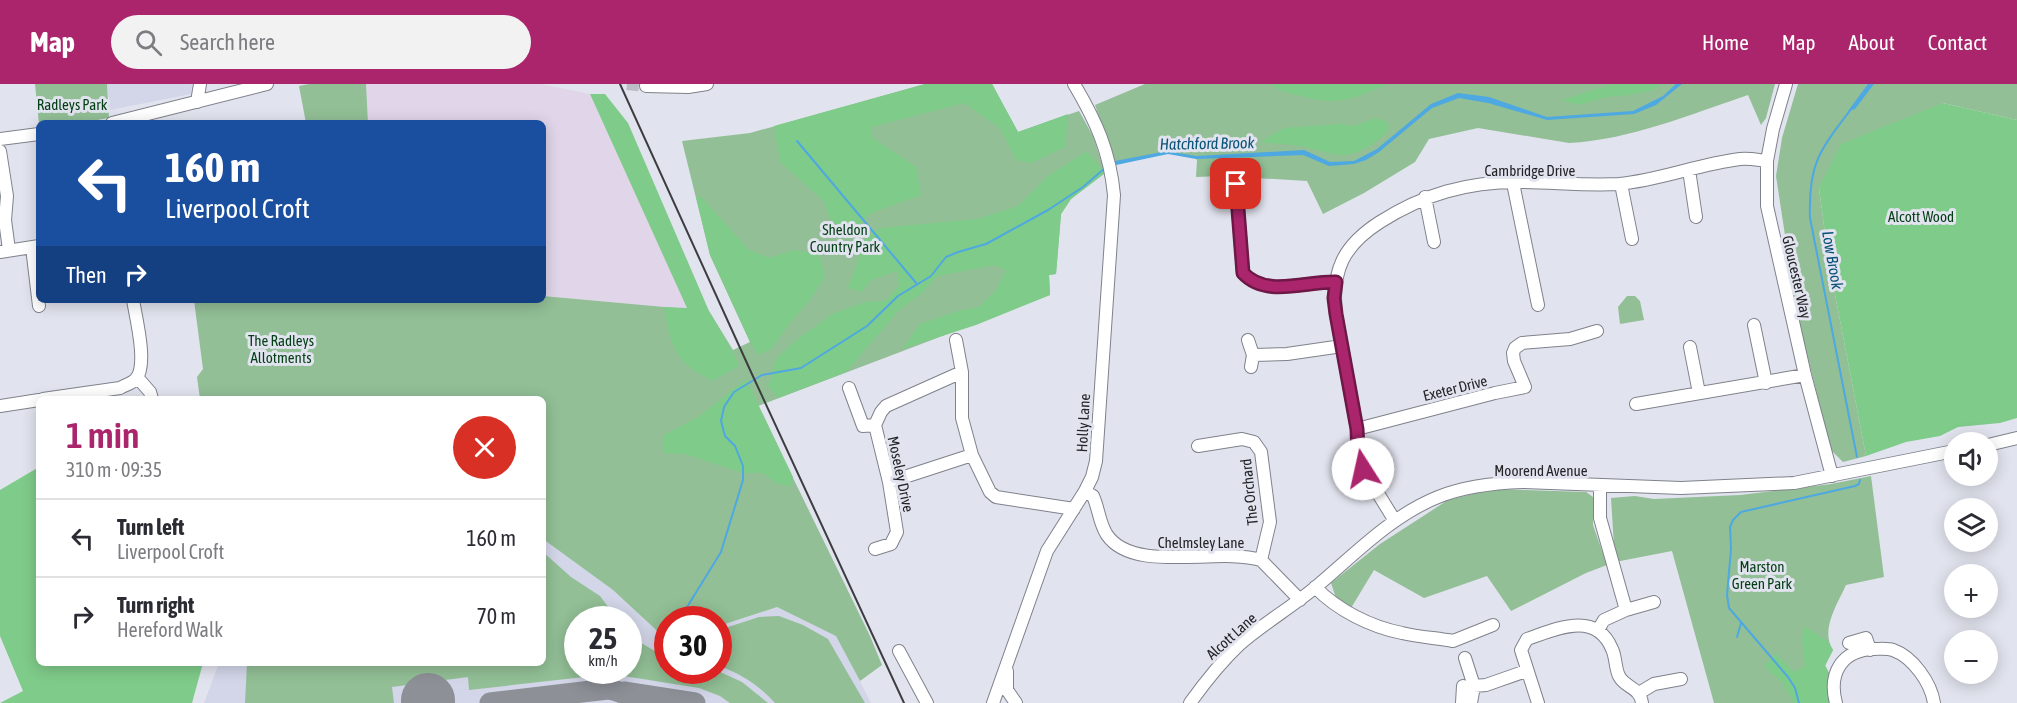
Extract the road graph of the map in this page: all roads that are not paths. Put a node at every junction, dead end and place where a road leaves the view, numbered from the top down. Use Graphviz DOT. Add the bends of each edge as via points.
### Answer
graph roads {
  1 [pos="200,84"];
  2 [pos="267,84"];
  3 [pos="707,84"];
  4 [pos="1074,84"];
  5 [pos="1786,84"];
  6 [pos="646,86"];
  7 [pos="197,102"];
  8 [pos="124,120"];
  9 [pos="36,134"];
  10 [pos="0,139"];
  11 [pos="0,151"];
  12 [pos="1767,161"];
  13 [pos="1689,170"];
  14 [pos="1517,182"];
  15 [pos="1621,183"];
  16 [pos="1236,184"];
  17 [pos="1425,197"];
  18 [pos="1696,217"];
  19 [pos="1632,240"];
  20 [pos="1434,242"];
  21 [pos="36,247"];
  22 [pos="5,251"];
  23 [pos="1336,282"];
  24 [pos="39,303"];
  25 [pos="133,303"];
  26 [pos="1538,305"];
  27 [pos="39,306"];
  28 [pos="1754,325"];
  29 [pos="1597,331"];
  30 [pos="957,340"];
  31 [pos="1248,340"];
  32 [pos="1342,346"];
  33 [pos="1690,347"];
  34 [pos="962,372"];
  35 [pos="1805,375"];
  36 [pos="137,377"];
  37 [pos="1766,383"];
  38 [pos="849,388"];
  39 [pos="1699,393"];
  40 [pos="63,396"];
  41 [pos="151,396"];
  42 [pos="36,400"];
  43 [pos="1636,404"];
  44 [pos="0,406"];
  45 [pos="875,425"];
  46 [pos="1357,429"];
  47 [pos="2017,438"];
  48 [pos="1998,443"];
  49 [pos="1198,446"];
  50 [pos="1944,453"];
  51 [pos="972,455"];
  52 [pos="1832,476"];
  53 [pos="889,482"];
  54 [pos="1600,486"];
  55 [pos="1085,491"];
  56 [pos="1074,509"];
  57 [pos="1395,521"];
  58 [pos="875,549"];
  59 [pos="1261,560"];
  60 [pos="1316,587"];
  61 [pos="1300,600"];
  62 [pos="1654,602"];
  63 [pos="1626,610"];
  64 [pos="1493,625"];
  65 [pos="1598,630"];
  66 [pos="1849,643"];
  67 [pos="1458,650"];
  68 [pos="1870,650"];
  69 [pos="899,651"];
  70 [pos="1008,661"];
  71 [pos="1526,671"];
  72 [pos="1681,679"];
  73 [pos="1469,686"];
  74 [pos="1640,698"];
  75 [pos="994,701"];
  76 [pos="1015,701"];
  77 [pos="927,703"];
  78 [pos="1190,703"];
  79 [pos="1462,703"];
  80 [pos="1471,703"];
  81 [pos="1538,703"];
  82 [pos="1836,703"];
  83 [pos="1934,703"];
  1 -- 7 [label="street"];
  2 -- 7 [label="street"];
  3 -- 6 [label="street"];
  4 -- 55 [label="street, Holly Lane" via="1109,162 1113,195 1096,461"];
  5 -- 12 [label="street, Gloucester Way"];
  7 -- 8 [label="street"];
  9 -- 10 [label="street"];
  11 -- 22 [label="street" via="7,196"];
  12 -- 13 [label="street, Cambridge Drive" via="1742,159"];
  12 -- 35 [label="street, Gloucester Way" via="1767,206"];
  13 -- 15 [label="street, Cambridge Drive"];
  13 -- 18 [label="street"];
  14 -- 15 [label="street, Cambridge Drive"];
  14 -- 17 [label="street, Cambridge Drive" via="1474,185"];
  14 -- 26 [label="street"];
  15 -- 19 [label="street"];
  16 -- 23 [label="street" via="1243,273 1250,281 1284,287"];
  17 -- 20 [label="street"];
  17 -- 23 [label="street, Cambridge Drive" via="1358,238 1339,267"];
  21 -- 22 [label="street"];
  23 -- 32 [label="street, Cambridge Drive" via="1334,298"];
  24 -- 27 [label="street"];
  25 -- 36 [label="street" via="142,363"];
  28 -- 37 [label="street"];
  29 -- 46 [label="street, Exeter Drive" via="1570,339 1522,343 1515,348 1514,361 1525,387"];
  30 -- 34 [label="street"];
  31 -- 32 [label="street" via="1252,361"];
  32 -- 46 [label="street, Cambridge Drive"];
  33 -- 39 [label="street"];
  34 -- 45 [label="street, Moseley Drive" via="886,406"];
  34 -- 51 [label="street" via="962,418"];
  35 -- 37 [label="street"];
  35 -- 52 [label="street, Gloucester Way"];
  36 -- 40 [label="street" via="120,388"];
  36 -- 41 [label="street"];
  37 -- 39 [label="street"];
  38 -- 45 [label="street" via="863,426"];
  39 -- 43 [label="street"];
  42 -- 44 [label="street"];
  45 -- 53 [label="street, Moseley Drive"];
  46 -- 57 [label="street, Cambridge Drive" via="1363,469"];
  47 -- 48 [label="street"];
  49 -- 59 [label="street, The Orchard" via="1242,439 1254,442 1261,452 1270,522"];
  50 -- 52 [label="street, Moorend Avenue"];
  51 -- 53 [label="street"];
  51 -- 56 [label="street" via="996,497"];
  52 -- 54 [label="street, Moorend Avenue" via="1681,488"];
  53 -- 58 [label="street, Moseley Drive" via="897,532 891,544"];
  54 -- 57 [label="street, Moorend Avenue" via="1497,483 1438,497"];
  54 -- 63 [label="street" via="1600,518"];
  55 -- 56 [label="street, Holly Lane"];
  55 -- 59 [label="street, Chelmsley Lane" via="1093,496 1108,537 1123,549 1154,558 1239,556"];
  56 -- 70 [label="street, Holly Lane" via="1047,551"];
  57 -- 60 [label="street, Moorend Avenue"];
  59 -- 61 [label="street, Chelmsley Lane"];
  60 -- 61 [label="street, Moorend Avenue"];
  60 -- 67 [label="street" via="1339,607 1364,620"];
  61 -- 78 [label="street, Alcott Lane" via="1235,649"];
  62 -- 63 [label="street"];
  63 -- 65 [label="street" via="1604,620"];
  64 -- 67 [label="street"];
  65 -- 71 [label="street" via="1570,625 1527,639 1521,650"];
  65 -- 74 [label="street" via="1612,649 1620,678"];
  66 -- 68 [label="street" via="1866,638"];
  67 -- 73 [label="street"];
  68 -- 82 [label="street" via="1839,665 1833,680"];
  68 -- 83 [label="street" via="1890,649 1908,660 1923,677"];
  69 -- 77 [label="street"];
  70 -- 75 [label="street, Holly Lane"];
  70 -- 76 [label="street, Holly Lane" via="1007,690"];
  71 -- 73 [label="street" via="1486,685"];
  71 -- 81 [label="street"];
  72 -- 74 [label="street" via="1654,684"];
  73 -- 79 [label="street"];
  73 -- 80 [label="street"];
  75 -- 76 [label="street, Holly Lane" via="1004,696"];
}
